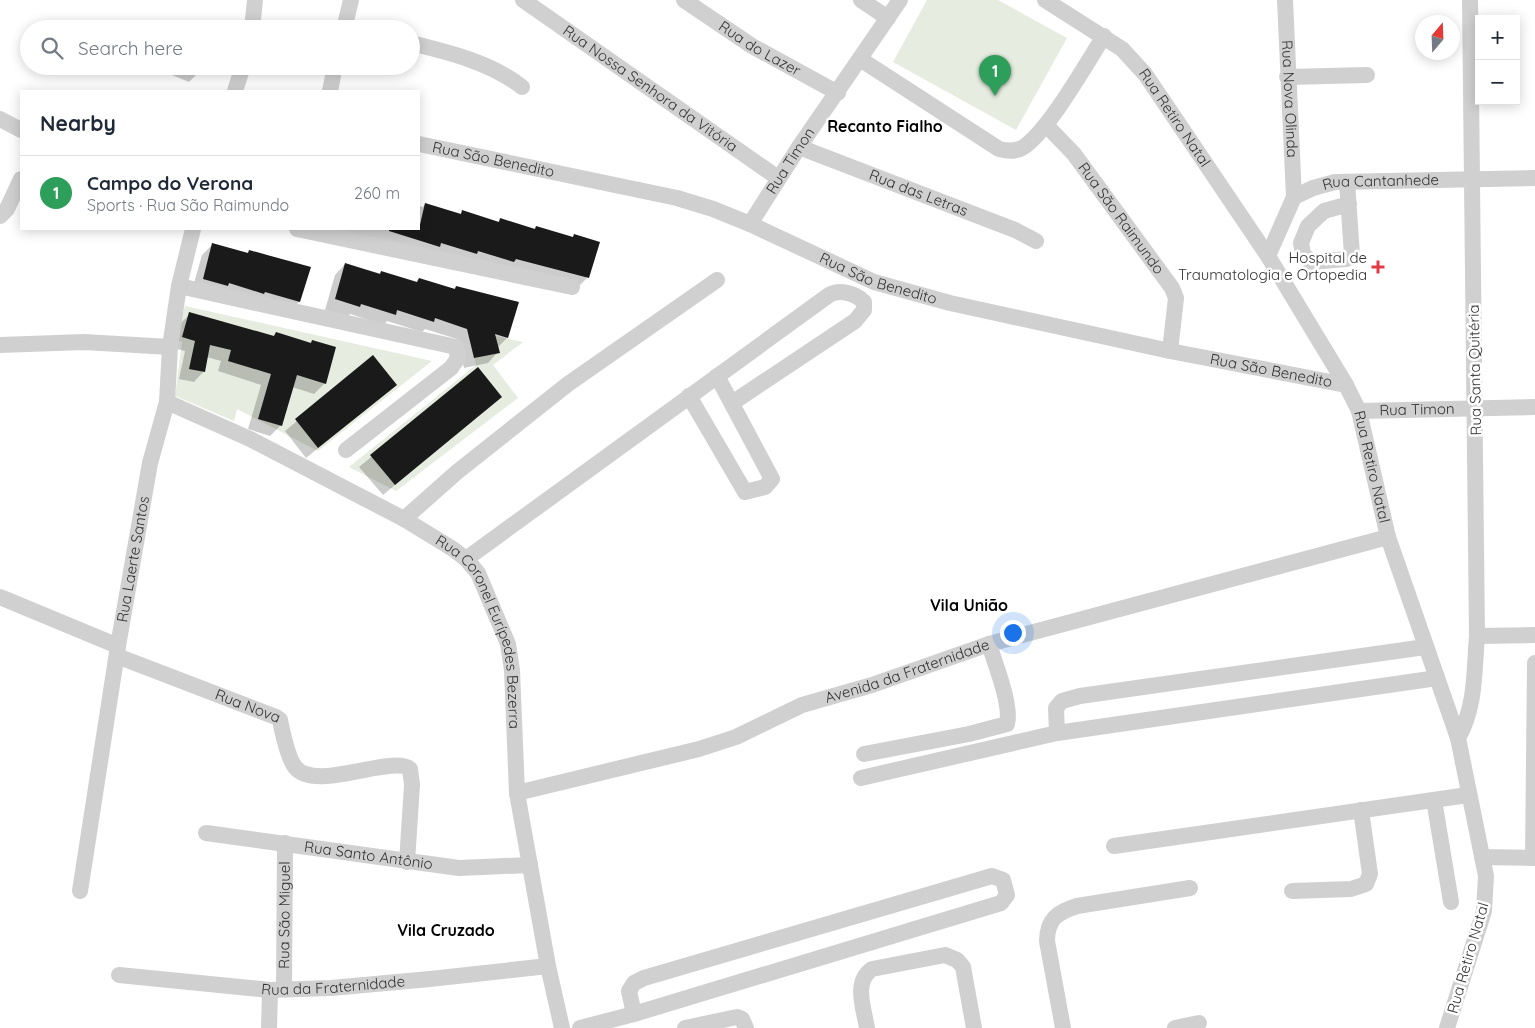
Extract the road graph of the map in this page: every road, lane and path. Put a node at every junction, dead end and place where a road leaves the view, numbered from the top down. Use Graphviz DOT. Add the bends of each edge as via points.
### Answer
graph roads {
  1 [pos="255,0"];
  2 [pos="351,0"];
  3 [pos="523,0"];
  4 [pos="684,0"];
  5 [pos="861,0"];
  6 [pos="900,0"];
  7 [pos="1285,0"];
  8 [pos="1470,0"];
  9 [pos="1052,2"];
  10 [pos="888,18"];
  11 [pos="253,20"];
  12 [pos="346,20"];
  13 [pos="1104,36"];
  14 [pos="420,47"];
  15 [pos="860,60"];
  16 [pos="240,75"];
  17 [pos="333,75"];
  18 [pos="1367,75"];
  19 [pos="1287,76"];
  20 [pos="522,87"];
  21 [pos="235,90"];
  22 [pos="330,90"];
  23 [pos="838,93"];
  24 [pos="0,119"];
  25 [pos="1046,125"];
  26 [pos="20,129"];
  27 [pos="420,144"];
  28 [pos="798,147"];
  29 [pos="778,178"];
  30 [pos="1535,178"];
  31 [pos="1471,179"];
  32 [pos="20,181"];
  33 [pos="1347,182"];
  34 [pos="1294,197"];
  35 [pos="1349,204"];
  36 [pos="0,216"];
  37 [pos="750,224"];
  38 [pos="193,230"];
  39 [pos="303,230"];
  40 [pos="1036,241"];
  41 [pos="1268,256"];
  42 [pos="717,280"];
  43 [pos="179,286"];
  44 [pos="572,287"];
  45 [pos="0,345"];
  46 [pos="170,347"];
  47 [pos="1170,351"];
  48 [pos="717,376"];
  49 [pos="1346,385"];
  50 [pos="689,396"];
  51 [pos="167,402"];
  52 [pos="732,403"];
  53 [pos="1476,407"];
  54 [pos="1535,408"];
  55 [pos="1359,411"];
  56 [pos="346,450"];
  57 [pos="404,519"];
  58 [pos="1388,536"];
  59 [pos="466,559"];
  60 [pos="0,597"];
  61 [pos="1535,635"];
  62 [pos="1477,636"];
  63 [pos="989,644"];
  64 [pos="1425,646"];
  65 [pos="117,651"];
  66 [pos="1535,663"];
  67 [pos="1437,678"];
  68 [pos="1057,733"];
  69 [pos="1458,738"];
  70 [pos="864,754"];
  71 [pos="861,778"];
  72 [pos="517,792"];
  73 [pos="1468,795"];
  74 [pos="1434,800"];
  75 [pos="1361,810"];
  76 [pos="206,832"];
  77 [pos="285,843"];
  78 [pos="1114,846"];
  79 [pos="1482,857"];
  80 [pos="1534,858"];
  81 [pos="407,862"];
  82 [pos="530,865"];
  83 [pos="1190,888"];
  84 [pos="80,891"];
  85 [pos="1292,891"];
  86 [pos="1452,902"];
  87 [pos="548,966"];
  88 [pos="119,975"];
  89 [pos="277,989"];
  90 [pos="634,1014"];
  91 [pos="1199,1023"];
  92 [pos="269,1028"];
  93 [pos="562,1028"];
  94 [pos="580,1028"];
  95 [pos="685,1028"];
  96 [pos="746,1028"];
  97 [pos="867,1028"];
  98 [pos="974,1028"];
  99 [pos="1063,1028"];
  100 [pos="1175,1028"];
  101 [pos="1447,1028"];
  1 -- 11 [label="street"];
  2 -- 12 [label="street"];
  3 -- 29 [label="street, Rua Nossa Senhora da Vitória"];
  4 -- 23 [label="street, Rua do Lazer" via="752,46"];
  5 -- 10 [label="street"];
  6 -- 10 [label="street, Rua Timon"];
  7 -- 19 [label="street, Rua Nova Olinda"];
  8 -- 31 [label="street, Rua Santa Quitéria"];
  9 -- 13 [label="street, Rua Retiro Natal"];
  10 -- 15 [label="street, Rua Timon"];
  13 -- 25 [label="street"];
  13 -- 41 [label="street, Rua Retiro Natal" via="1122,49 1145,74"];
  14 -- 20 [label="street" via="488,68 510,77"];
  15 -- 23 [label="street, Rua Timon"];
  15 -- 25 [label="street" via="999,149 1020,149"];
  16 -- 21 [label="street"];
  17 -- 22 [label="street"];
  18 -- 19 [label="street"];
  19 -- 34 [label="street, Rua Nova Olinda"];
  23 -- 28 [label="street, Rua Timon"];
  24 -- 26 [label="street"];
  25 -- 47 [label="street, Rua São Raimundo" via="1074,154 1172,288 1176,298"];
  27 -- 37 [label="street, Rua São Benedito" via="677,198"];
  28 -- 29 [label="street, Rua Timon"];
  28 -- 40 [label="street, Rua das Letras" via="1016,230"];
  29 -- 37 [label="street, Rua Timon"];
  30 -- 31 [label="street, Rua Cantanhede"];
  31 -- 33 [label="street, Rua Cantanhede"];
  31 -- 53 [label="street, Rua Santa Quitéria"];
  32 -- 36 [label="street"];
  33 -- 34 [label="street, Rua Cantanhede" via="1334,182"];
  33 -- 35 [label="street"];
  34 -- 41 [label="street"];
  37 -- 47 [label="street, Rua São Benedito" via="874,282 950,303"];
  38 -- 43 [label="street, Rua Laerte Santos"];
  39 -- 44 [label="street"];
  41 -- 49 [label="street, Rua Retiro Natal"];
  42 -- 57 [label="street" via="568,384 457,472"];
  43 -- 46 [label="street, Rua Laerte Santos"];
  43 -- 56 [label="street" via="456,347 458,358 452,368"];
  45 -- 46 [label="street" via="84,342"];
  46 -- 51 [label="street, Rua Laerte Santos"];
  47 -- 49 [label="street, Rua São Benedito"];
  48 -- 50 [label="street"];
  48 -- 52 [label="street"];
  48 -- 52 [label="street" via="829,295 842,292 860,297 864,302 864,310 855,321"];
  49 -- 55 [label="street, Rua Retiro Natal"];
  50 -- 52 [label="street" via="745,492 757,490 772,479"];
  50 -- 59 [label="street"];
  51 -- 57 [label="street, Rua Coronel Eurípedes Bezerra" via="250,439"];
  51 -- 65 [label="street, Rua Laerte Santos" via="150,463"];
  53 -- 54 [label="street, Rua Timon"];
  53 -- 55 [label="street, Rua Timon"];
  53 -- 62 [label="street, Rua Santa Quitéria"];
  55 -- 58 [label="street, Rua Retiro Natal"];
  57 -- 59 [label="street, Rua Coronel Eurípedes Bezerra" via="440,539"];
  58 -- 63 [label="street, Avenida da Fraternidade"];
  58 -- 64 [label="street, Rua Retiro Natal"];
  59 -- 72 [label="street, Rua Coronel Eurípedes Bezerra" via="483,582 508,644"];
  60 -- 65 [label="street, Rua Nova"];
  61 -- 62 [label="street"];
  62 -- 69 [label="street, Rua Santa Quitéria" via="1471,708"];
  63 -- 70 [label="street" via="1006,704 1007,724"];
  63 -- 72 [label="street, Avenida da Fraternidade" via="872,685 802,705 736,737 699,750"];
  64 -- 67 [label="street, Rua Retiro Natal"];
  64 -- 68 [label="street" via="1080,696 1062,701 1056,708"];
  65 -- 81 [label="street, Rua Nova" via="276,717 280,720 292,763 301,773 346,774 394,765 406,766 410,769 412,785"];
  65 -- 84 [label="street, Rua Laerte Santos"];
  66 -- 80 [label="street"];
  67 -- 68 [label="street"];
  67 -- 69 [label="street, Rua Retiro Natal"];
  68 -- 71 [label="street"];
  69 -- 73 [label="street, Rua Retiro Natal"];
  72 -- 82 [label="street, Rua Coronel Eurípedes Bezerra"];
  73 -- 74 [label="street"];
  73 -- 79 [label="street, Rua Retiro Natal"];
  74 -- 75 [label="street"];
  74 -- 86 [label="street"];
  75 -- 78 [label="street"];
  75 -- 85 [label="street" via="1370,874 1366,884 1351,889"];
  76 -- 77 [label="street, Rua Santo Antônio"];
  77 -- 81 [label="street, Rua Santo Antônio"];
  77 -- 89 [label="street, Rua São Miguel"];
  79 -- 80 [label="street"];
  79 -- 101 [label="street, Rua Retiro Natal" via="1487,886 1484,911"];
  81 -- 82 [label="street, Rua Santo Antônio" via="459,868"];
  82 -- 87 [label="street, Rua Coronel Eurípedes Bezerra"];
  83 -- 99 [label="street" via="1077,906 1054,916 1048,926 1047,941"];
  87 -- 89 [label="street, Rua da Fraternidade" via="430,980"];
  87 -- 93 [label="street, Rua Coronel Eurípedes Bezerra"];
  88 -- 89 [label="street, Rua da Fraternidade"];
  89 -- 92 [label="street, Rua São Miguel"];
  90 -- 90 [label="street" via="1001,903 1007,895 1003,880 992,876 644,978 634,983 629,991"];
  90 -- 94 [label="street"];
  91 -- 100 [label="street"];
  95 -- 96 [label="street" via="737,1017 742,1019"];
  97 -- 98 [label="street" via="861,986 866,973 872,969 945,955 963,967"];
}
